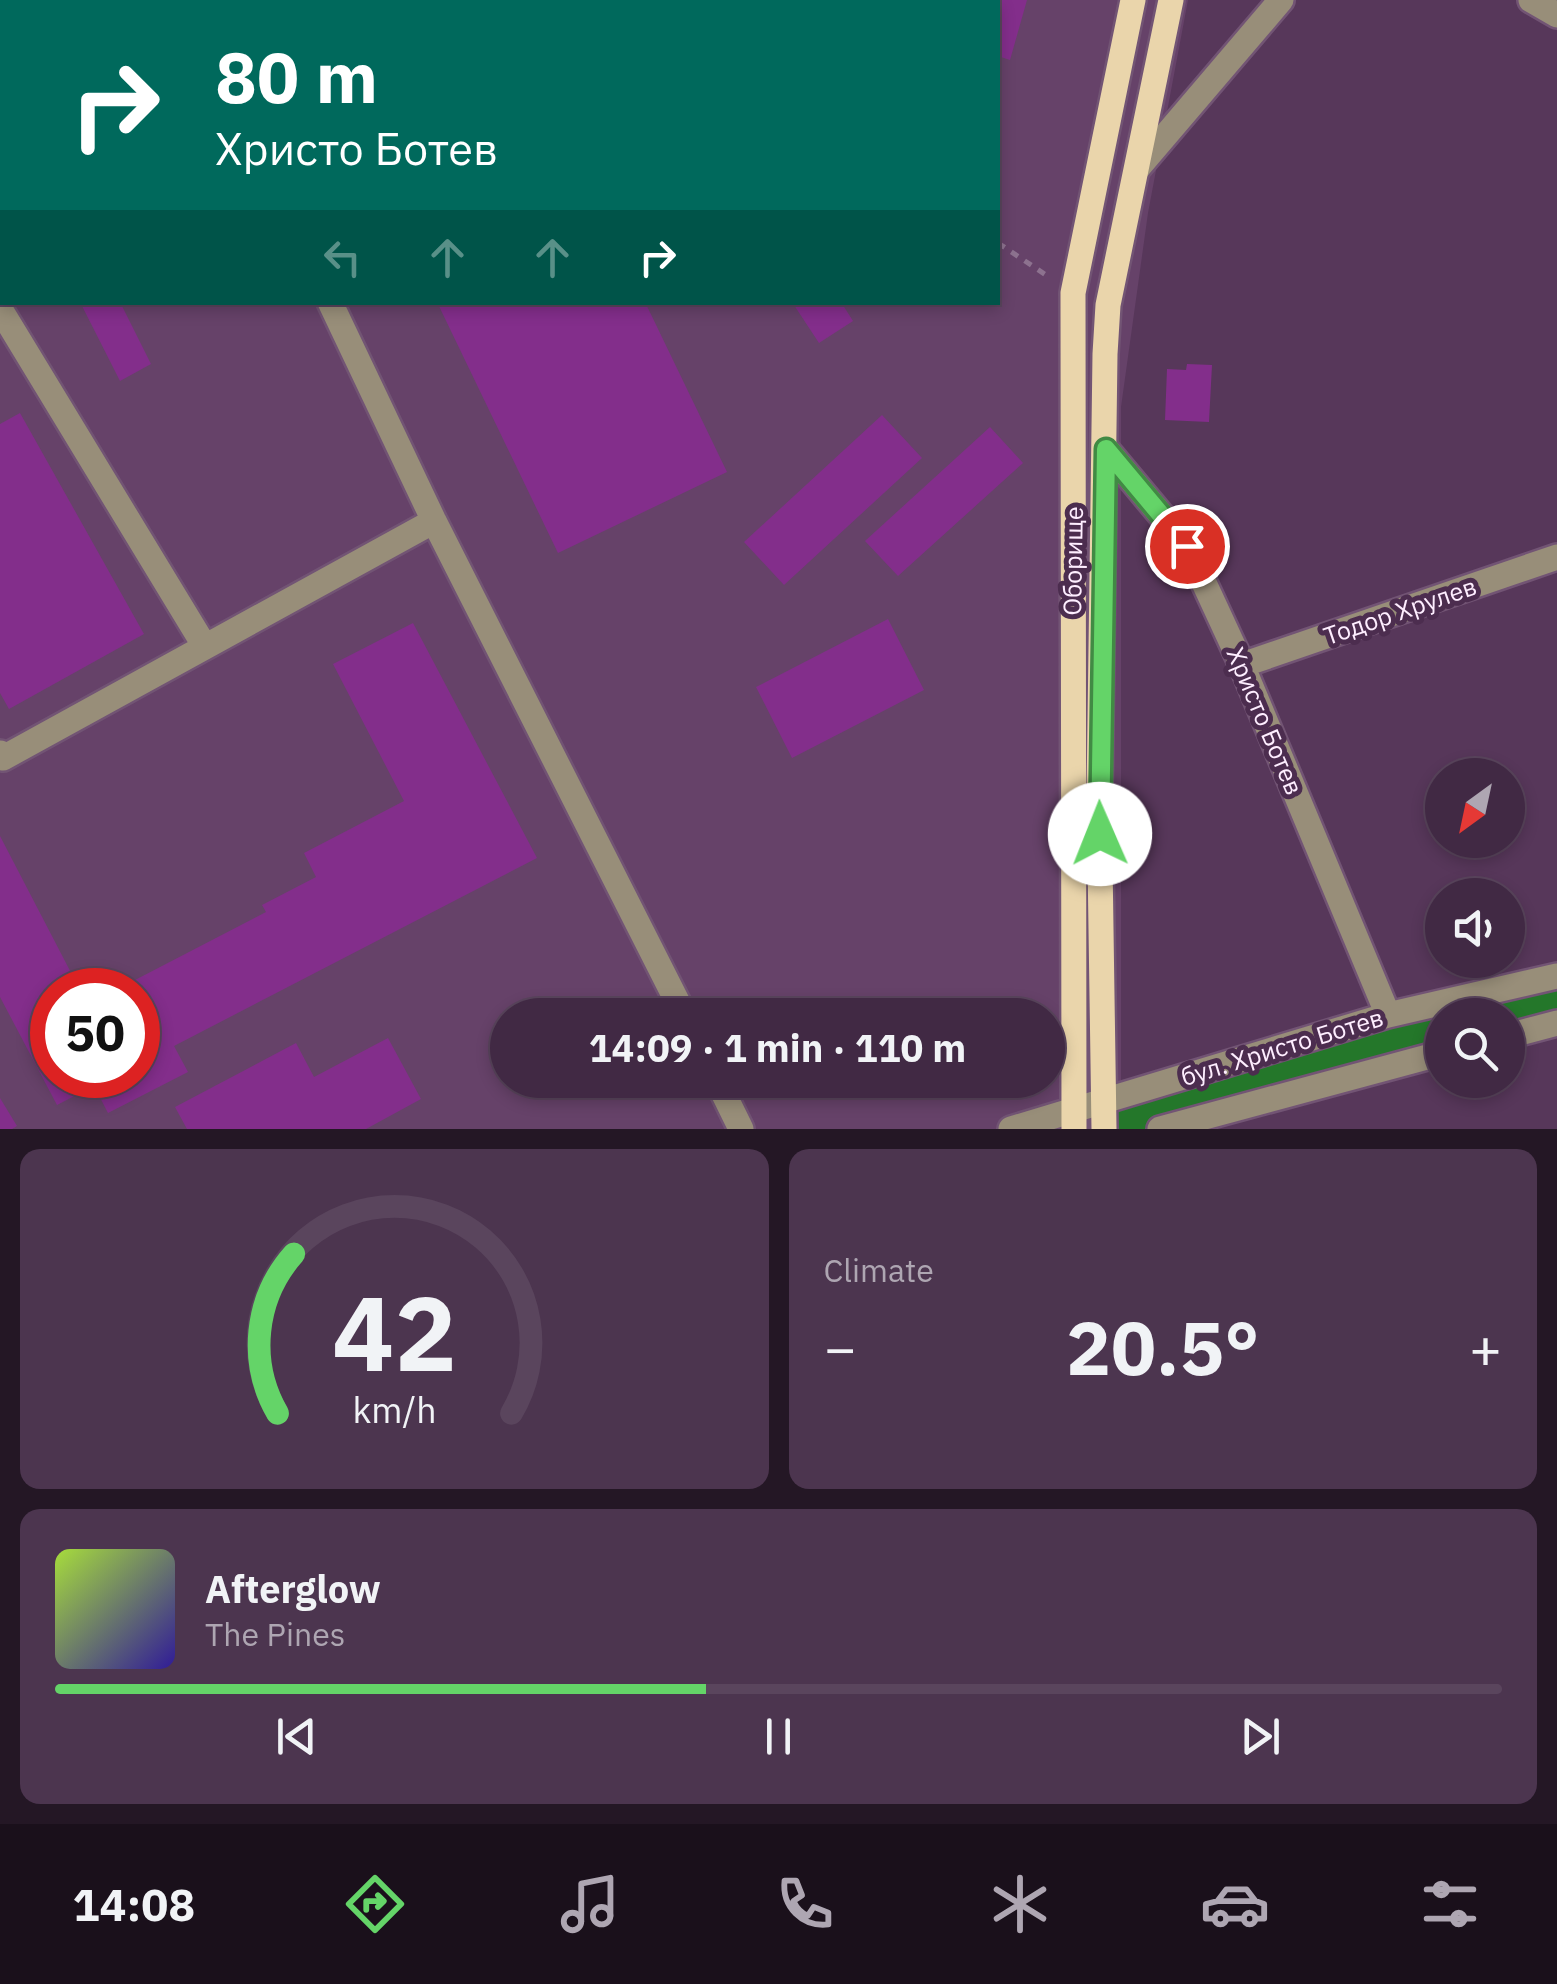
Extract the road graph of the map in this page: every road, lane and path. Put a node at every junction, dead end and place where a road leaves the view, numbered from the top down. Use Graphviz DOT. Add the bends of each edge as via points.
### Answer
graph roads {
  1 [pos="1133,0"];
  2 [pos="1171,0"];
  3 [pos="1281,0"];
  4 [pos="1531,0"];
  5 [pos="1557,15"];
  6 [pos="1137,169"];
  7 [pos="1000,244"];
  8 [pos="1073,293"];
  9 [pos="331,305"];
  10 [pos="0,310"];
  11 [pos="1106,449"];
  12 [pos="434,521"];
  13 [pos="1557,557"];
  14 [pos="204,645"];
  15 [pos="1242,665"];
  16 [pos="0,753"];
  17 [pos="1554,985"];
  18 [pos="675,998"];
  19 [pos="1388,1016"];
  20 [pos="1557,1023"];
  21 [pos="1525,1031"];
  22 [pos="1425,1059"];
  23 [pos="726,1098"];
  24 [pos="1106,1100"];
  25 [pos="1074,1120"];
  26 [pos="742,1129"];
  27 [pos="1010,1129"];
  28 [pos="1104,1129"];
  29 [pos="1160,1129"];
  1 -- 8 [label="main road, Оборище"];
  2 -- 6 [label="main road, Оборище"];
  3 -- 6 [label="street"];
  4 -- 5 [label="street"];
  6 -- 11 [label="main road, Оборище" via="1108,305"];
  7 -- 8 [label="path"];
  8 -- 25 [label="main road, Оборище"];
  9 -- 12 [label="street"];
  10 -- 14 [label="street"];
  11 -- 15 [label="street, Христо Ботев" via="1187,546"];
  11 -- 24 [label="main road, Оборище" via="1099,795"];
  12 -- 14 [label="street"];
  12 -- 18 [label="street"];
  13 -- 15 [label="street, Тодор Хрулев"];
  14 -- 16 [label="street" via="3,758"];
  15 -- 19 [label="street, Христо Ботев"];
  17 -- 19 [label="street, бул. Христо Ботев"];
  19 -- 24 [label="street, бул. Христо Ботев"];
  20 -- 21 [label="street"];
  22 -- 29 [label="street, бул. Христо Ботев"];
  23 -- 26 [label="street"];
  24 -- 25 [label="street, бул. Христо Ботев"];
  24 -- 28 [label="main road, Оборище"];
  25 -- 27 [label="street, бул. Христо Ботев"];
}
